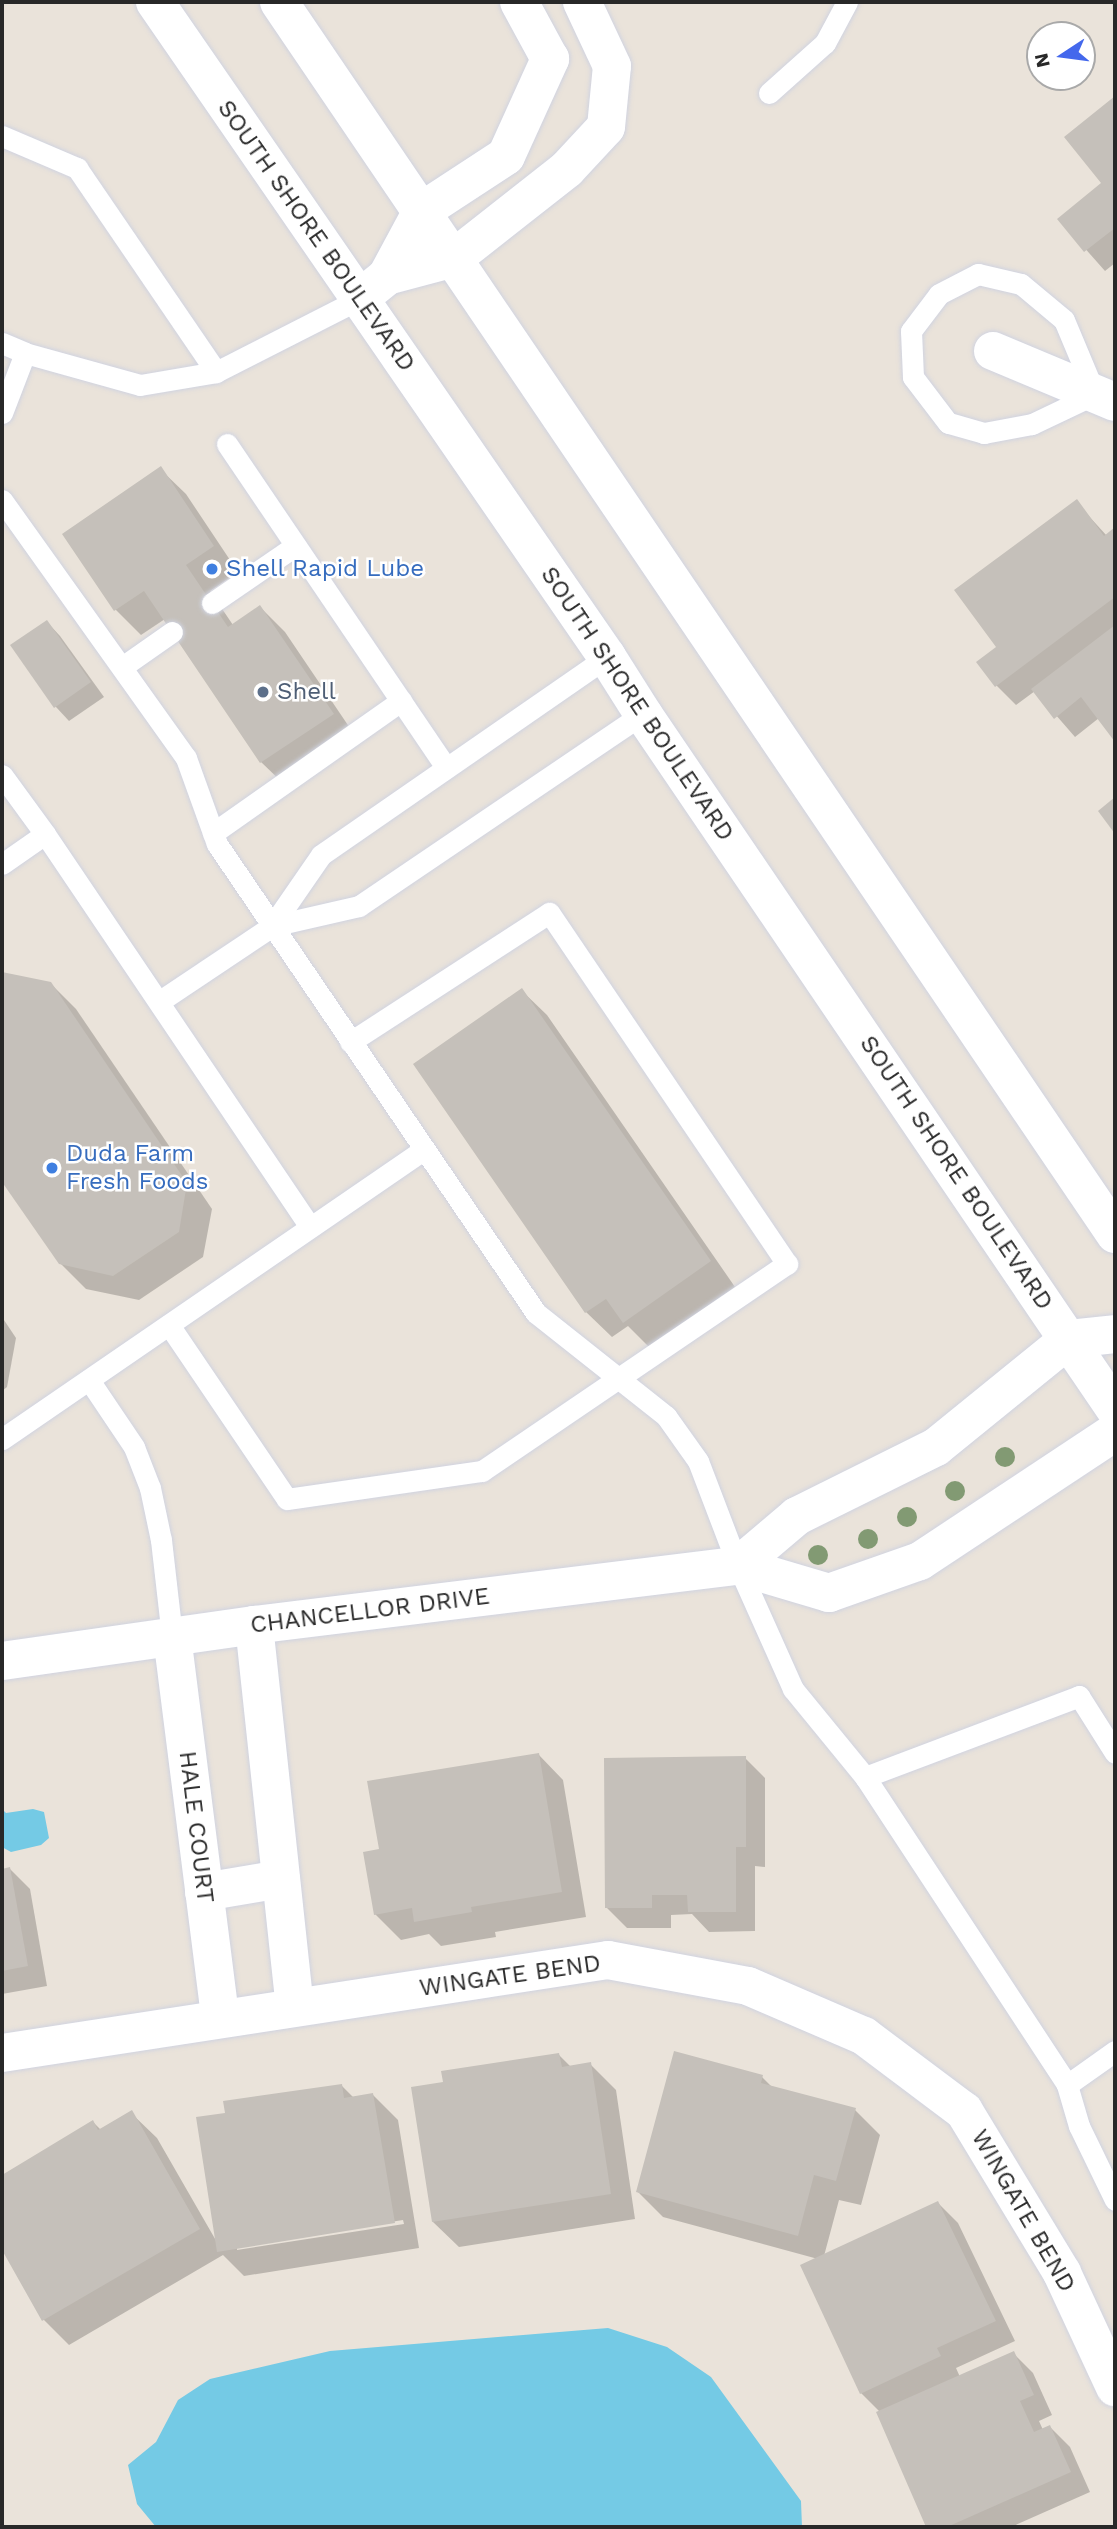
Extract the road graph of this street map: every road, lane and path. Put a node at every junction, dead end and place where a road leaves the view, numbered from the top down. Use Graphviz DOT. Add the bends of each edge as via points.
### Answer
graph roads {
  1 [pos="155,2"];
  2 [pos="279,2"];
  3 [pos="519,2"];
  4 [pos="582,2"];
  5 [pos="846,2"];
  6 [pos="769,93"];
  7 [pos="2,136"];
  8 [pos="422,211"];
  9 [pos="454,258"];
  10 [pos="373,288"];
  11 [pos="2,343"];
  12 [pos="993,351"];
  13 [pos="25,353"];
  14 [pos="216,372"];
  15 [pos="1105,398"];
  16 [pos="2,413"];
  17 [pos="227,444"];
  18 [pos="2,500"];
  19 [pos="295,545"];
  20 [pos="212,603"];
  21 [pos="172,632"];
  22 [pos="607,657"];
  23 [pos="121,667"];
  24 [pos="401,701"];
  25 [pos="643,714"];
  26 [pos="446,768"];
  27 [pos="2,775"];
  28 [pos="213,833"];
  29 [pos="45,834"];
  30 [pos="2,864"];
  31 [pos="272,926"];
  32 [pos="160,1001"];
  33 [pos="349,1042"];
  34 [pos="423,1150"];
  35 [pos="310,1227"];
  36 [pos="1115,1234"];
  37 [pos="169,1325"];
  38 [pos="1115,1334"];
  39 [pos="1069,1339"];
  40 [pos="618,1377"];
  41 [pos="89,1380"];
  42 [pos="1115,1409"];
  43 [pos="1115,1432"];
  44 [pos="2,1439"];
  45 [pos="738,1566"];
  46 [pos="254,1625"];
  47 [pos="172,1636"];
  48 [pos="2,1661"];
  49 [pos="1115,1753"];
  50 [pos="864,1777"];
  51 [pos="281,1879"];
  52 [pos="204,1892"];
  53 [pos="295,2007"];
  54 [pos="220,2018"];
  55 [pos="1115,2050"];
  56 [pos="2,2053"];
  57 [pos="1067,2085"];
  58 [pos="1115,2200"];
  59 [pos="1115,2387"];
  1 -- 10 [label="street, SOUTH SHORE BOULEVARD"];
  2 -- 8 [label="street"];
  3 -- 8 [label="street" via="550,59 506,156"];
  4 -- 9 [label="street" via="612,66 606,127 567,169"];
  5 -- 6 [label="lane" via="825,43"];
  7 -- 14 [label="lane" via="77,168"];
  8 -- 9 [label="street"];
  8 -- 10 [label="street"];
  9 -- 10 [label="street"];
  9 -- 36 [label="street"];
  10 -- 14 [label="lane"];
  10 -- 22 [label="street, SOUTH SHORE BOULEVARD"];
  11 -- 13 [label="lane"];
  12 -- 15 [label="street"];
  13 -- 14 [label="lane" via="141,385"];
  13 -- 16 [label="lane"];
  15 -- 15 [label="lane" via="1064,320 1021,284 978,274 939,294 911,331 913,377 947,423 984,433 1032,425"];
  17 -- 19 [label="lane"];
  18 -- 23 [label="lane"];
  19 -- 20 [label="lane"];
  19 -- 24 [label="lane"];
  21 -- 23 [label="lane"];
  22 -- 25 [label="street, SOUTH SHORE BOULEVARD"];
  22 -- 26 [label="lane"];
  23 -- 28 [label="lane" via="186,758"];
  24 -- 26 [label="lane"];
  24 -- 28 [label="lane"];
  25 -- 31 [label="lane" via="359,906"];
  25 -- 39 [label="street, SOUTH SHORE BOULEVARD"];
  26 -- 31 [label="lane" via="321,855"];
  27 -- 29 [label="lane"];
  28 -- 31 [label="lane"];
  29 -- 30 [label="lane"];
  29 -- 32 [label="lane"];
  31 -- 32 [label="lane"];
  31 -- 33 [label="lane"];
  32 -- 35 [label="lane"];
  33 -- 34 [label="lane"];
  33 -- 40 [label="lane" via="550,913 787,1264"];
  34 -- 35 [label="lane"];
  34 -- 40 [label="lane" via="536,1313"];
  35 -- 37 [label="lane"];
  37 -- 40 [label="lane" via="287,1499 482,1471"];
  37 -- 41 [label="lane"];
  38 -- 39 [label="street"];
  39 -- 42 [label="street, SOUTH SHORE BOULEVARD"];
  39 -- 45 [label="street" via="936,1447 797,1516"];
  40 -- 45 [label="lane" via="666,1416 698,1461"];
  41 -- 44 [label="lane"];
  41 -- 47 [label="lane" via="134,1447 150,1488"];
  43 -- 45 [label="street, CHANCELLOR DRIVE" via="920,1561 829,1593"];
  45 -- 46 [label="street, CHANCELLOR DRIVE"];
  45 -- 50 [label="lane" via="793,1689"];
  46 -- 47 [label="street, CHANCELLOR DRIVE"];
  46 -- 51 [label="street"];
  47 -- 48 [label="street, CHANCELLOR DRIVE"];
  47 -- 52 [label="street, HALE COURT"];
  49 -- 50 [label="lane" via="1079,1696"];
  50 -- 57 [label="lane"];
  51 -- 52 [label="street"];
  51 -- 53 [label="street"];
  52 -- 54 [label="street, HALE COURT"];
  53 -- 54 [label="street, WINGATE BEND"];
  53 -- 59 [label="street, WINGATE BEND" via="608,1961 748,1986 864,2036 964,2111 1062,2273"];
  54 -- 56 [label="street, WINGATE BEND"];
  55 -- 57 [label="lane"];
  57 -- 58 [label="lane" via="1079,2126"];
}
